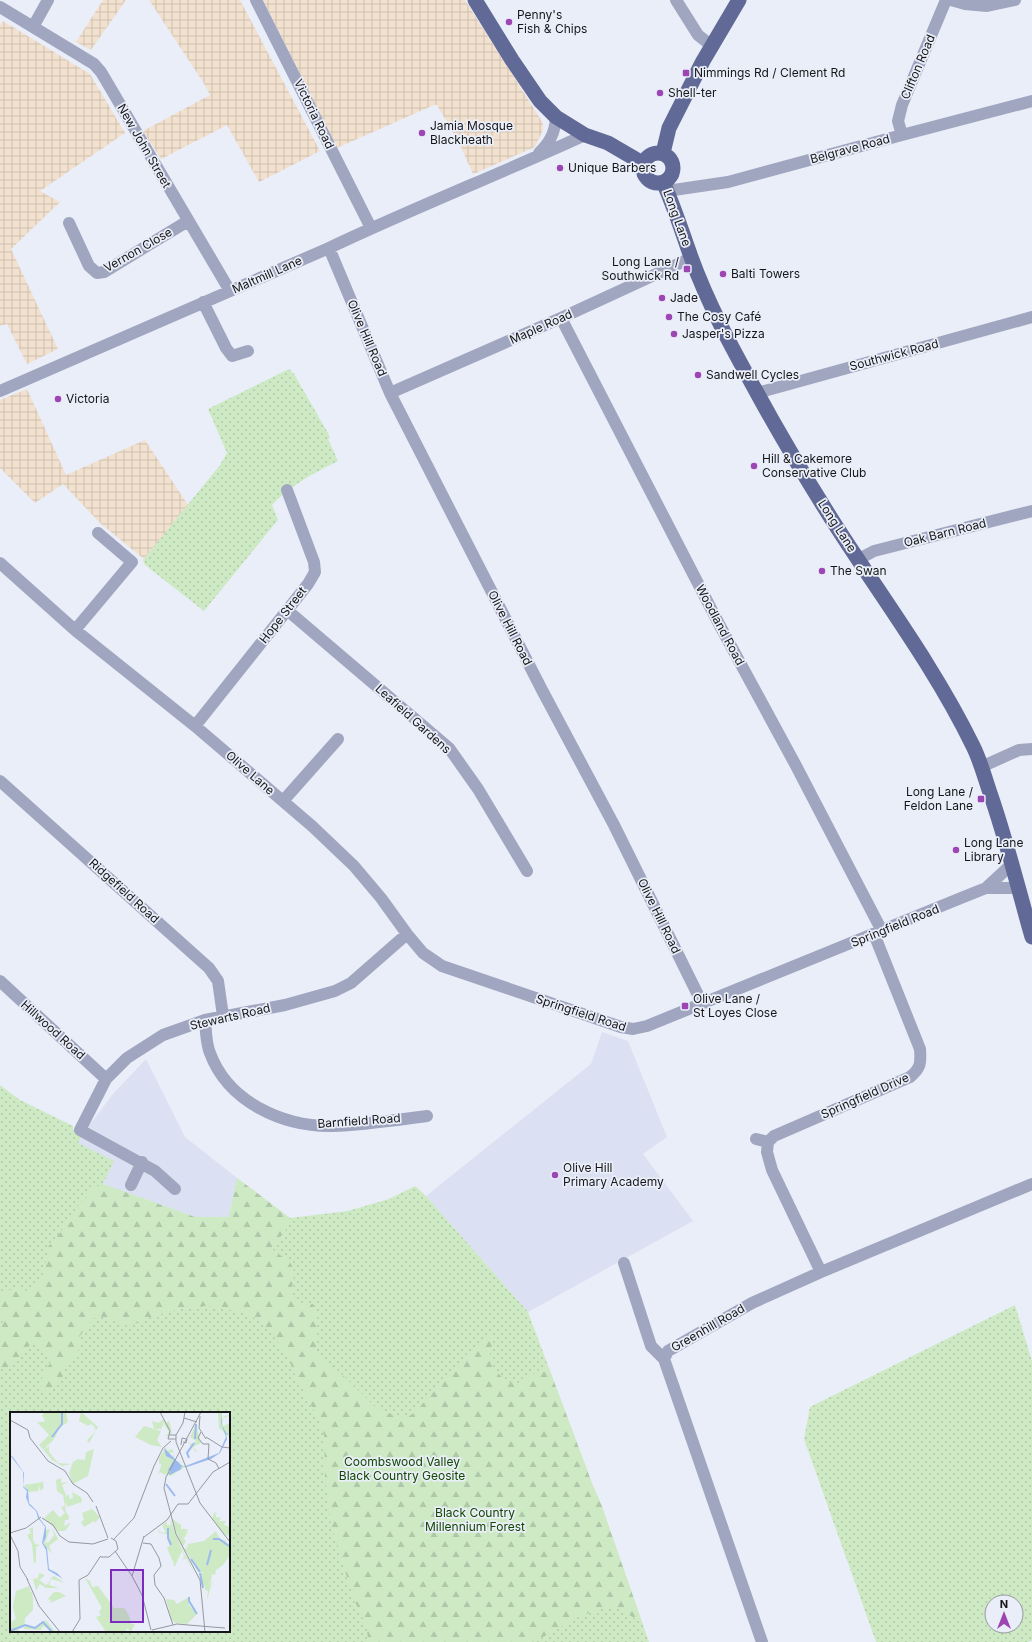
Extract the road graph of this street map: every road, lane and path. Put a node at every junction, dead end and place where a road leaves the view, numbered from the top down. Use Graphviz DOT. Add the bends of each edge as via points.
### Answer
graph roads {
  1 [pos="48,0"];
  2 [pos="256,0"];
  3 [pos="475,0"];
  4 [pos="676,0"];
  5 [pos="740,0"];
  6 [pos="946,0"];
  7 [pos="951,0"];
  8 [pos="1015,0"];
  9 [pos="0,7"];
  10 [pos="33,27"];
  11 [pos="712,46"];
  12 [pos="1032,101"];
  13 [pos="556,117"];
  14 [pos="585,135"];
  15 [pos="902,135"];
  16 [pos="663,153"];
  17 [pos="534,159"];
  18 [pos="644,164"];
  19 [pos="665,186"];
  20 [pos="188,221"];
  21 [pos="69,223"];
  22 [pos="370,228"];
  23 [pos="329,248"];
  24 [pos="691,258"];
  25 [pos="230,291"];
  26 [pos="203,302"];
  27 [pos="1032,317"];
  28 [pos="561,318"];
  29 [pos="248,351"];
  30 [pos="0,391"];
  31 [pos="390,393"];
  32 [pos="757,393"];
  33 [pos="287,490"];
  34 [pos="1032,511"];
  35 [pos="98,533"];
  36 [pos="859,559"];
  37 [pos="0,563"];
  38 [pos="287,610"];
  39 [pos="75,630"];
  40 [pos="195,726"];
  41 [pos="338,739"];
  42 [pos="1032,748"];
  43 [pos="982,767"];
  44 [pos="0,781"];
  45 [pos="283,801"];
  46 [pos="1012,864"];
  47 [pos="527,871"];
  48 [pos="986,888"];
  49 [pos="1019,888"];
  50 [pos="878,933"];
  51 [pos="407,934"];
  52 [pos="1032,937"];
  53 [pos="0,982"];
  54 [pos="702,1003"];
  55 [pos="223,1016"];
  56 [pos="205,1020"];
  57 [pos="106,1079"];
  58 [pos="427,1116"];
  59 [pos="142,1162"];
  60 [pos="1032,1184"];
  61 [pos="131,1185"];
  62 [pos="174,1189"];
  63 [pos="624,1263"];
  64 [pos="821,1272"];
  65 [pos="664,1359"];
  66 [pos="762,1642"];
  1 -- 10 [label="street"];
  2 -- 22 [label="street, Victoria Road"];
  3 -- 13 [label="main road" via="536,96"];
  4 -- 11 [label="street" via="698,36"];
  5 -- 11 [label="main road"];
  6 -- 15 [label="street, Clifton Road" via="902,104 898,121"];
  7 -- 8 [label="street" via="987,6"];
  9 -- 10 [label="street, New John Street"];
  10 -- 20 [label="street, New John Street" via="94,64 101,72"];
  11 -- 16 [label="main road" via="669,128"];
  12 -- 15 [label="street, Belgrave Road"];
  13 -- 14 [label="main road"];
  13 -- 17 [label="street, Maltmill Lane" via="552,137"];
  14 -- 17 [label="street, Maltmill Lane"];
  14 -- 18 [label="main road" via="608,143"];
  15 -- 19 [label="street, Belgrave Road" via="728,182"];
  16 -- 18 [label="main road" via="651,154"];
  16 -- 19 [label="main road" via="670,158 673,167"];
  17 -- 22 [label="street, Maltmill Lane"];
  18 -- 19 [label="main road" via="644,172 648,178"];
  19 -- 24 [label="main road, Long Lane"];
  20 -- 21 [label="street, Vernon Close" via="104,272 97,273 89,266"];
  20 -- 25 [label="street, New John Street"];
  22 -- 23 [label="street, Maltmill Lane"];
  23 -- 25 [label="street, Maltmill Lane"];
  23 -- 31 [label="street, Olive Hill Road"];
  24 -- 28 [label="street, Maple Road"];
  24 -- 32 [label="main road, Long Lane" via="728,340"];
  25 -- 26 [label="street, Maltmill Lane"];
  26 -- 29 [label="street" via="232,356"];
  26 -- 30 [label="street, Maltmill Lane"];
  27 -- 32 [label="street, Southwick Road"];
  28 -- 31 [label="street, Maple Road"];
  28 -- 50 [label="street, Woodland Road" via="719,624 794,762"];
  31 -- 54 [label="street, Olive Hill Road" via="538,683 614,825"];
  32 -- 36 [label="main road, Long Lane" via="837,528"];
  33 -- 38 [label="street, Hope Street" via="314,562 315,572"];
  34 -- 36 [label="street, Oak Barn Road" via="874,551"];
  35 -- 39 [label="street" via="132,562"];
  36 -- 43 [label="main road, Long Lane" via="947,696"];
  37 -- 39 [label="street, Olive Lane"];
  38 -- 40 [label="street, Hope Street"];
  38 -- 47 [label="street, Leafield Gardens" via="449,748 478,789"];
  39 -- 40 [label="street, Olive Lane"];
  40 -- 45 [label="street, Olive Lane"];
  41 -- 45 [label="street"];
  42 -- 43 [label="street" via="1019,750"];
  43 -- 46 [label="main road, Long Lane"];
  44 -- 55 [label="street, Ridgefield Road" via="209,968 218,981"];
  45 -- 51 [label="street, Olive Lane" via="351,863"];
  46 -- 48 [label="street, Springfield Road"];
  46 -- 49 [label="main road, Long Lane"];
  48 -- 49 [label="street, Springfield Road"];
  48 -- 50 [label="street, Springfield Road"];
  49 -- 52 [label="main road, Long Lane"];
  50 -- 54 [label="street, Springfield Road"];
  50 -- 64 [label="street, Springfield Drive" via="920,1049 918,1070 910,1077 762,1141 772,1170"];
  51 -- 54 [label="street, Springfield Road" via="423,953 442,966 621,1027 633,1029 647,1026"];
  51 -- 55 [label="street, Stewarts Road" via="352,983 335,991 285,1005"];
  53 -- 57 [label="street, Hillwood Road"];
  55 -- 56 [label="street, Stewarts Road"];
  56 -- 57 [label="street, Stewarts Road" via="162,1035 127,1058"];
  56 -- 58 [label="street, Barnfield Road" via="209,1052 225,1081 239,1095 271,1114 309,1124 333,1126"];
  57 -- 59 [label="street, Stewarts Road" via="80,1130"];
  59 -- 61 [label="street"];
  59 -- 62 [label="street" via="155,1170"];
  60 -- 64 [label="street, Greenhill Road"];
  63 -- 65 [label="street" via="651,1346"];
  64 -- 65 [label="street, Greenhill Road" via="752,1302 668,1351"];
  65 -- 66 [label="street, Greenhill Road"];
}
